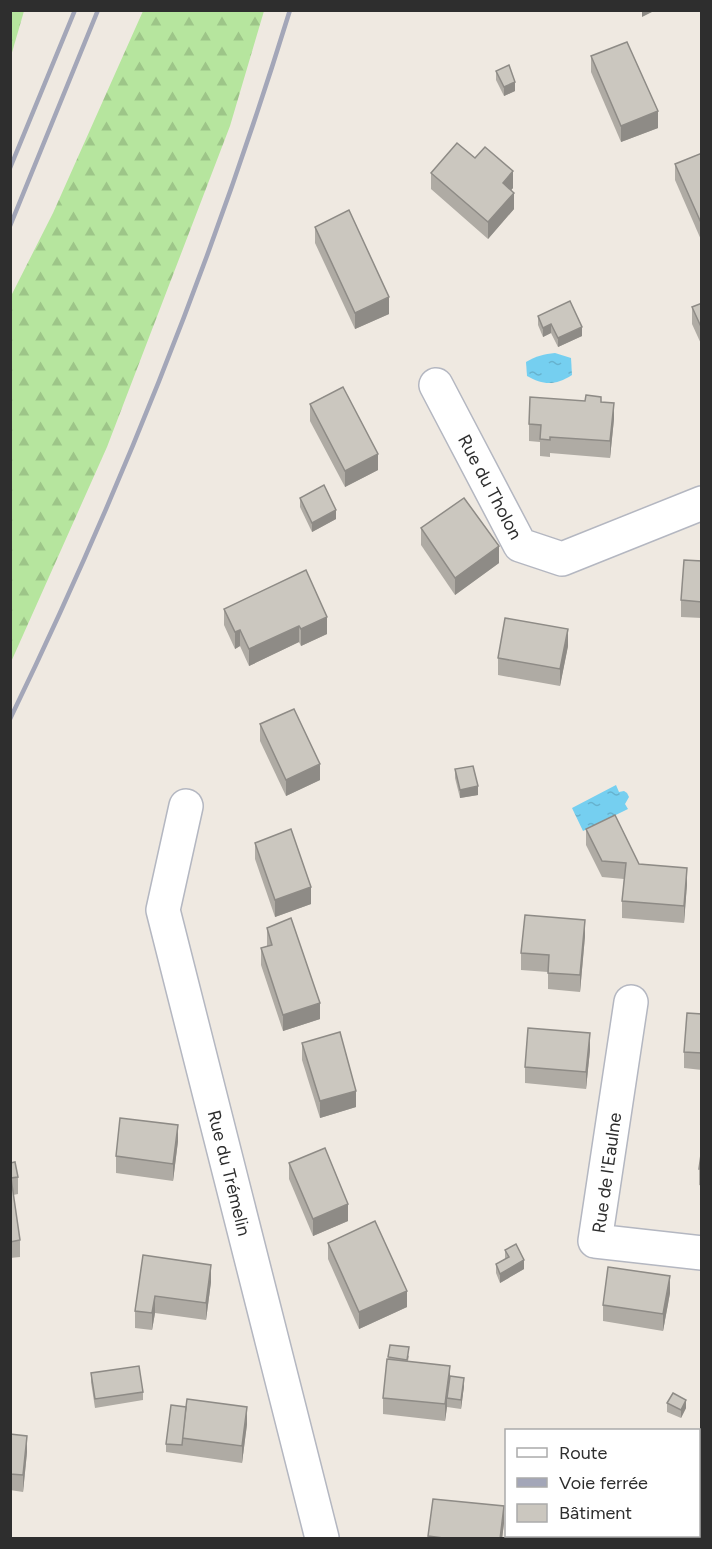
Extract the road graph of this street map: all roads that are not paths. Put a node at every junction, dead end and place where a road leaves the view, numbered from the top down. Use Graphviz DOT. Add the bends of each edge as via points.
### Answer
graph roads {
  1 [pos="436,385"];
  2 [pos="702,503"];
  3 [pos="186,806"];
  4 [pos="632,1002"];
  5 [pos="702,1253"];
  6 [pos="322,1539"];
  1 -- 2 [label="street, Rue du Tholon" via="520,545 562,559"];
  3 -- 6 [label="street, Rue du Trémelin" via="163,910"];
  4 -- 5 [label="street, Rue de l'Eaulne" via="595,1241"];
}
